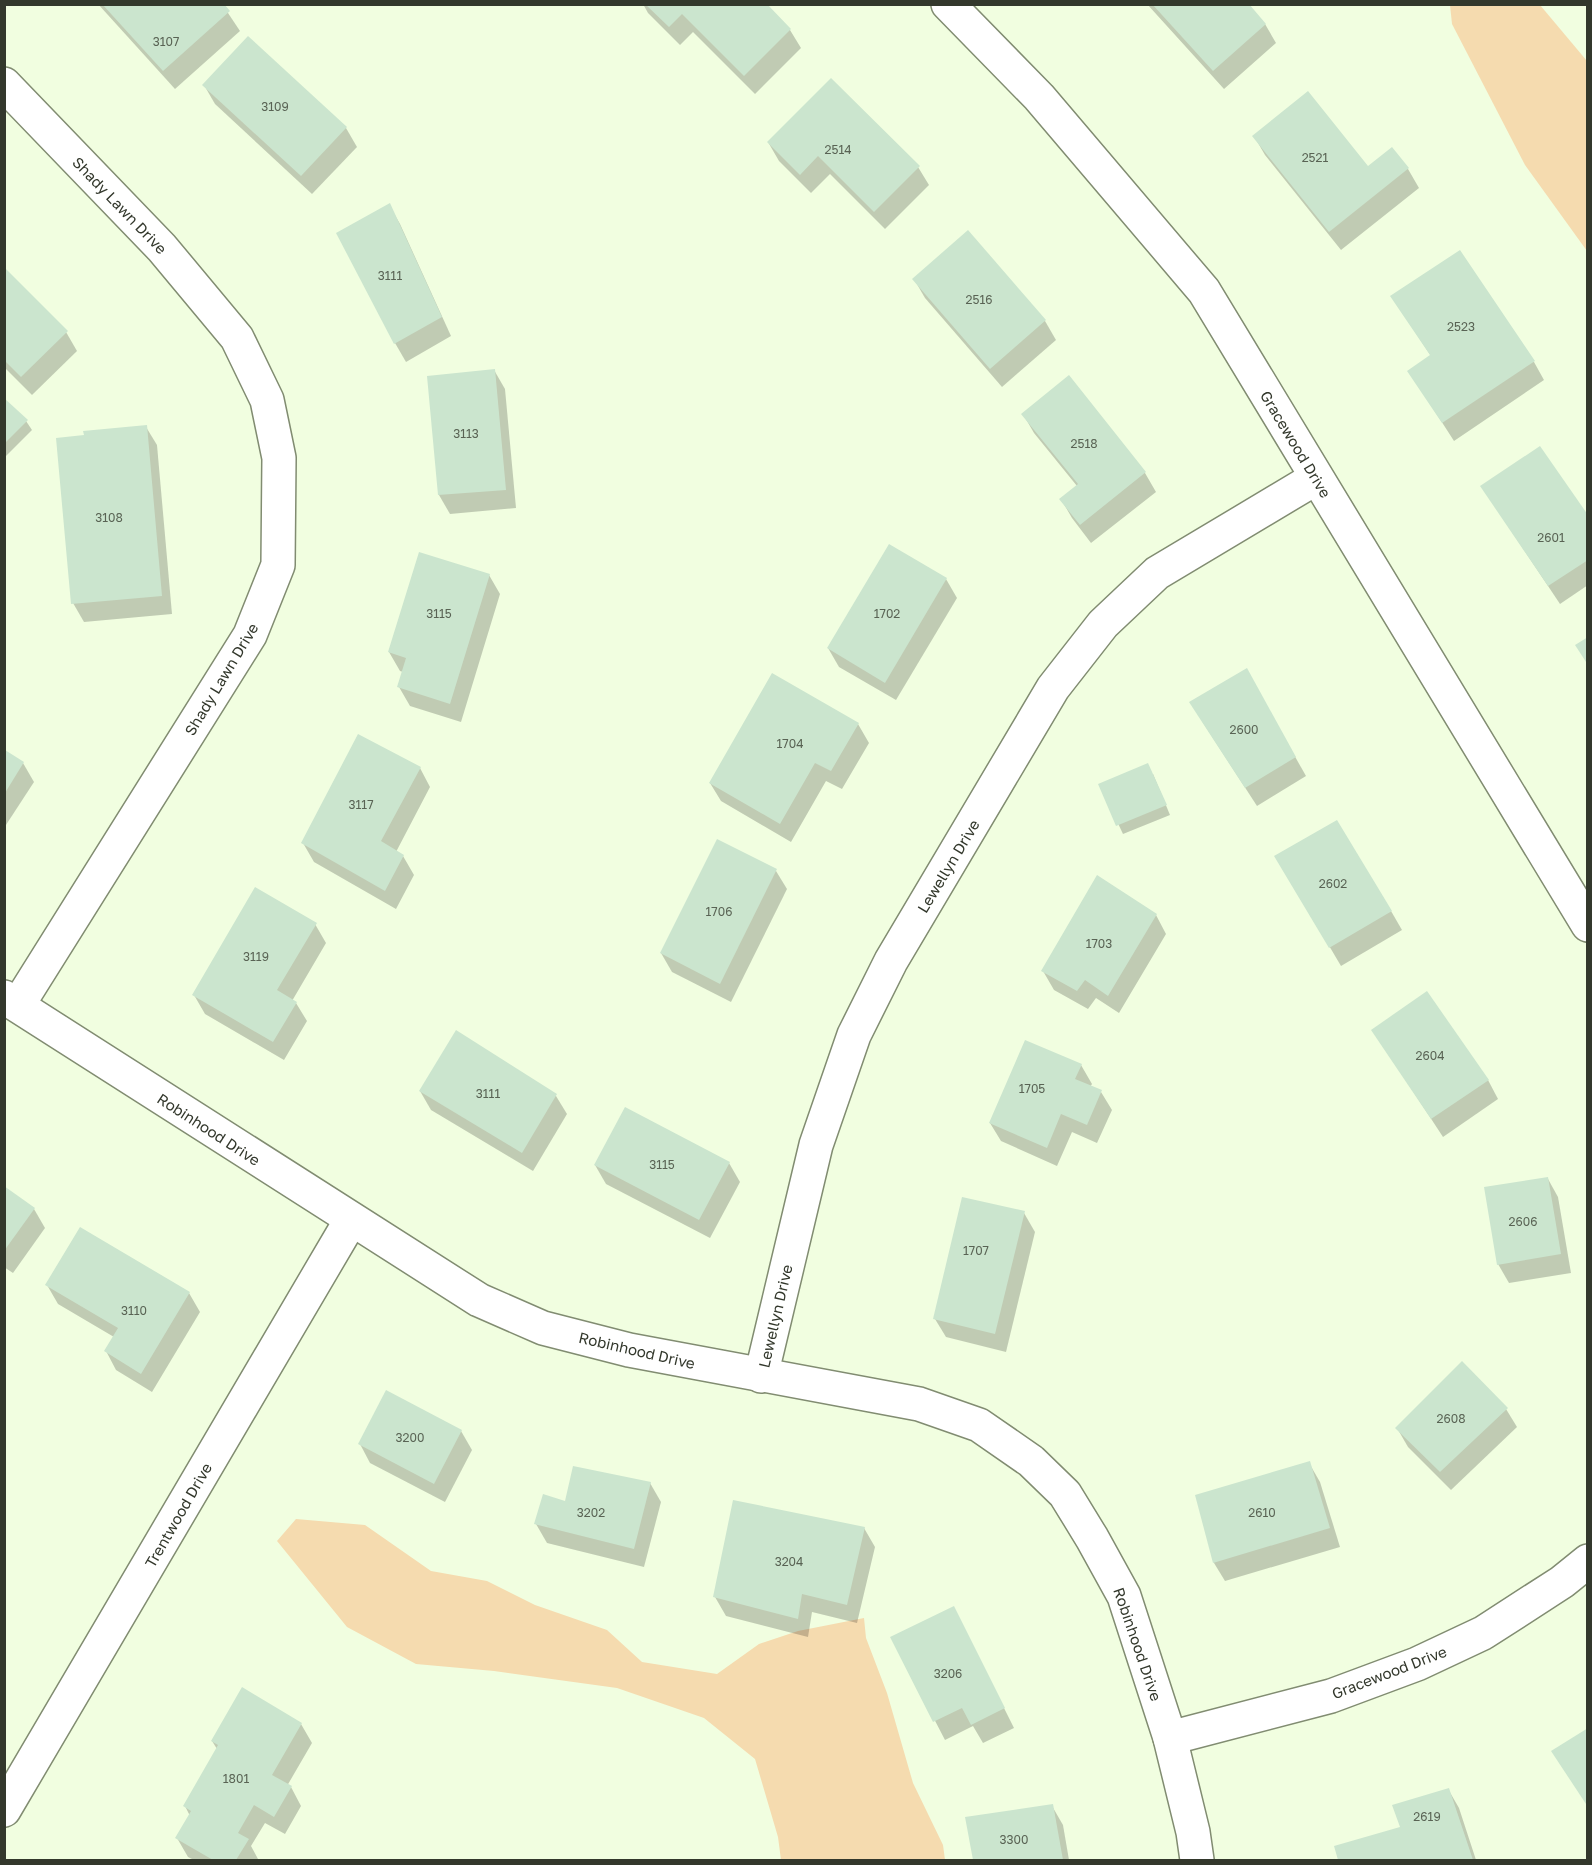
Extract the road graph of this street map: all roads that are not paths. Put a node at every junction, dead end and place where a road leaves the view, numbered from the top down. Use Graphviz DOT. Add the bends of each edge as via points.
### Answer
graph roads {
  1 [pos="948,4"];
  2 [pos="4,84"];
  3 [pos="1316,478"];
  4 [pos="1587,926"];
  5 [pos="11,1001"];
  6 [pos="351,1220"];
  7 [pos="761,1376"];
  8 [pos="1587,1561"];
  9 [pos="1170,1738"];
  10 [pos="4,1810"];
  11 [pos="1197,1860"];
  1 -- 3 [label="street, Gracewood Drive" via="1039,98 1204,291"];
  2 -- 5 [label="street, Shady Lawn Drive" via="162,248 237,338 267,400 279,458 278,565 250,634"];
  3 -- 4 [label="street, Gracewood Drive"];
  3 -- 7 [label="street, Lewellyn Drive" via="1157,573 1103,624 1053,688 891,961 854,1035 816,1145"];
  5 -- 6 [label="street, Robinhood Drive"];
  6 -- 7 [label="street, Robinhood Drive" via="479,1300 543,1328 628,1350"];
  6 -- 10 [label="street, Trentwood Drive"];
  7 -- 9 [label="street, Robinhood Drive" via="919,1404 979,1425 1031,1461 1065,1494 1124,1596"];
  8 -- 9 [label="street, Gracewood Drive" via="1562,1582 1483,1633 1417,1664 1331,1696"];
  9 -- 11 [label="street, Robinhood Drive"];
}
